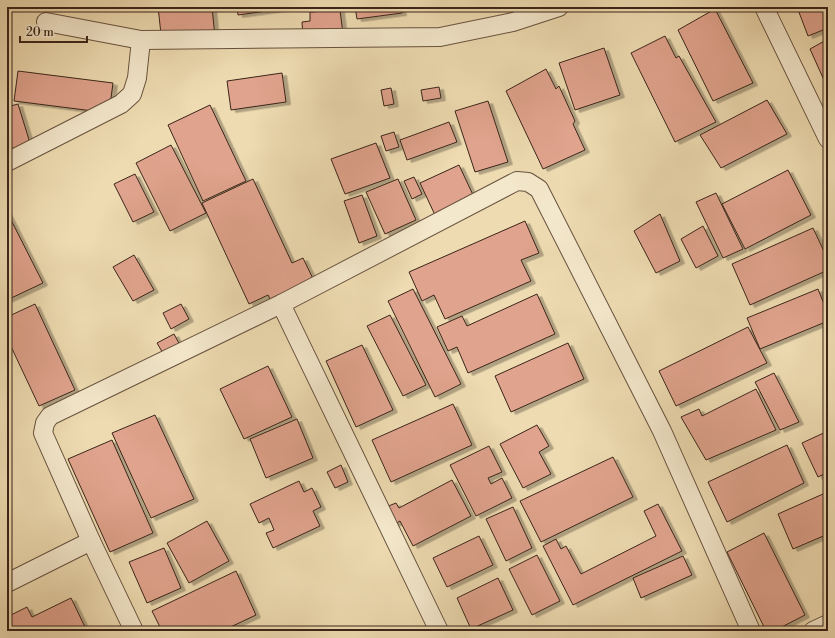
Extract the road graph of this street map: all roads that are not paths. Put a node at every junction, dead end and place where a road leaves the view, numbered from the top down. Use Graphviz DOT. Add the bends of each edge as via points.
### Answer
graph roads {
  1 [pos="559,7"];
  2 [pos="764,7"];
  3 [pos="512,15"];
  4 [pos="46,22"];
  5 [pos="141,40"];
  6 [pos="828,139"];
  7 [pos="7,162"];
  8 [pos="281,304"];
  9 [pos="91,541"];
  10 [pos="7,583"];
  11 [pos="828,624"];
  12 [pos="134,631"];
  13 [pos="439,631"];
  14 [pos="751,631"];
  15 [pos="813,631"];
  1 -- 3 [label="street"];
  2 -- 6 [label="street"];
  3 -- 5 [label="street" via="440,37"];
  4 -- 5 [label="street"];
  5 -- 7 [label="street" via="137,78 132,94 121,104"];
  8 -- 9 [label="street" via="50,416 43,432"];
  8 -- 13 [label="street"];
  8 -- 14 [label="street" via="517,181 528,182 539,189 662,431"];
  9 -- 10 [label="street"];
  9 -- 12 [label="street"];
  11 -- 15 [label="street"];
}
